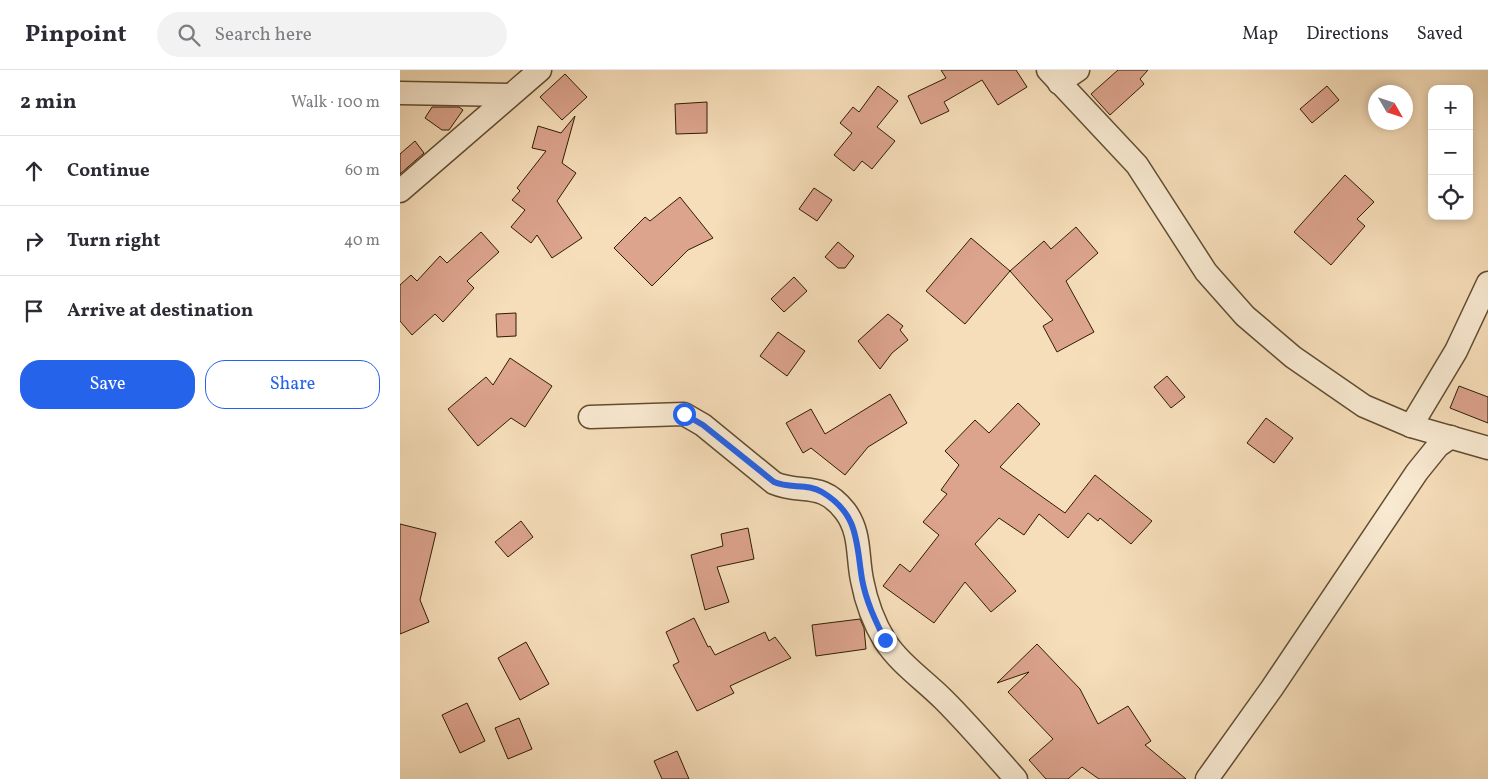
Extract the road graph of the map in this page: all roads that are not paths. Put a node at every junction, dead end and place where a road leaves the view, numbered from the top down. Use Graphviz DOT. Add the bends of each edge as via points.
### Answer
graph roads {
  1 [pos="540,70"];
  2 [pos="1078,70"];
  3 [pos="1053,76"];
  4 [pos="400,94"];
  5 [pos="509,95"];
  6 [pos="400,191"];
  7 [pos="1488,283"];
  8 [pos="590,417"];
  9 [pos="1411,426"];
  10 [pos="1451,437"];
  11 [pos="1488,448"];
  12 [pos="1016,779"];
  13 [pos="1207,779"];
  1 -- 5 [label="street"];
  2 -- 3 [label="street"];
  3 -- 9 [label="street" via="1137,165 1206,272 1245,316 1293,357 1350,397"];
  4 -- 5 [label="street"];
  5 -- 6 [label="street"];
  7 -- 9 [label="street" via="1456,351"];
  8 -- 12 [label="street" via="684,414 703,425 774,482 784,487 820,490 833,500 844,510 854,527 864,587 885,640"];
  9 -- 10 [label="street"];
  10 -- 11 [label="street"];
  10 -- 13 [label="street" via="1438,446 1417,472"];
}
